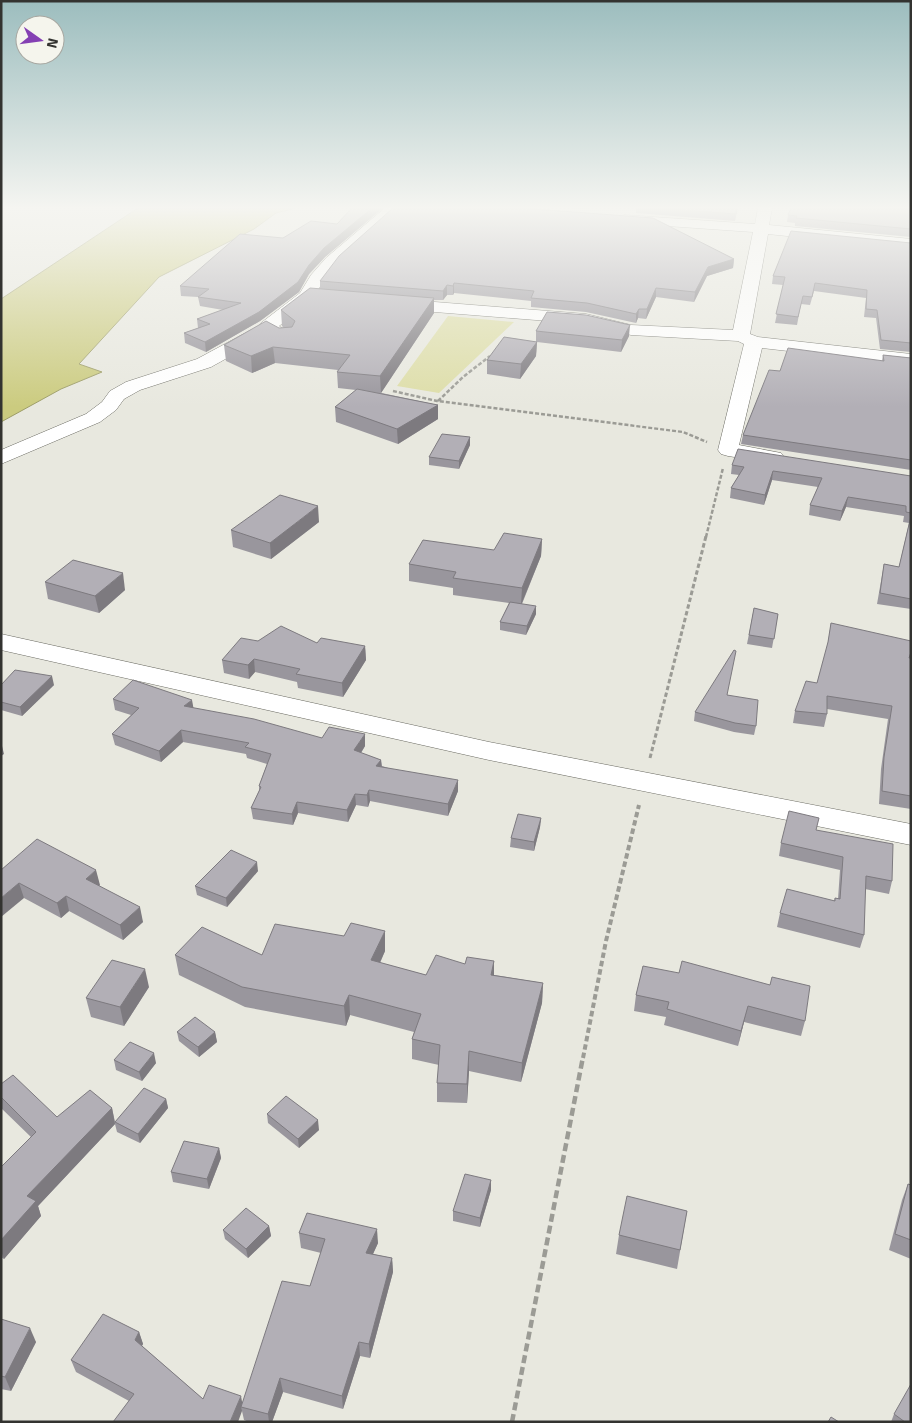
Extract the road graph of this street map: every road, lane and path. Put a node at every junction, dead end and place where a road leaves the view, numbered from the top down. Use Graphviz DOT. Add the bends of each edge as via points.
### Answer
graph roads {
  1 [pos="320,274"];
  2 [pos="755,274"];
  3 [pos="306,296"];
  4 [pos="324,298"];
  5 [pos="378,302"];
  6 [pos="267,327"];
  7 [pos="286,338"];
  8 [pos="747,339"];
  9 [pos="495,352"];
  10 [pos="911,360"];
  11 [pos="394,391"];
  12 [pos="437,401"];
  13 [pos="728,450"];
  14 [pos="1,458"];
  15 [pos="795,461"];
  16 [pos="1,642"];
  17 [pos="644,781"];
  18 [pos="911,835"];
  19 [pos="512,1422"];
  1 -- 3 [label="street"];
  2 -- 8 [label="street"];
  3 -- 4 [label="street"];
  3 -- 6 [label="street"];
  5 -- 8 [label="street" via="586,319 631,330"];
  6 -- 7 [label="street"];
  6 -- 14 [label="street" via="204,363 133,386 92,418"];
  8 -- 10 [label="street"];
  8 -- 13 [label="street"];
  9 -- 12 [label="path"];
  11 -- 12 [label="path"];
  12 -- 13 [label="path" via="683,432"];
  13 -- 15 [label="street"];
  13 -- 17 [label="path"];
  16 -- 17 [label="street" via="489,751"];
  17 -- 18 [label="street"];
  17 -- 19 [label="path" via="606,941"];
}
